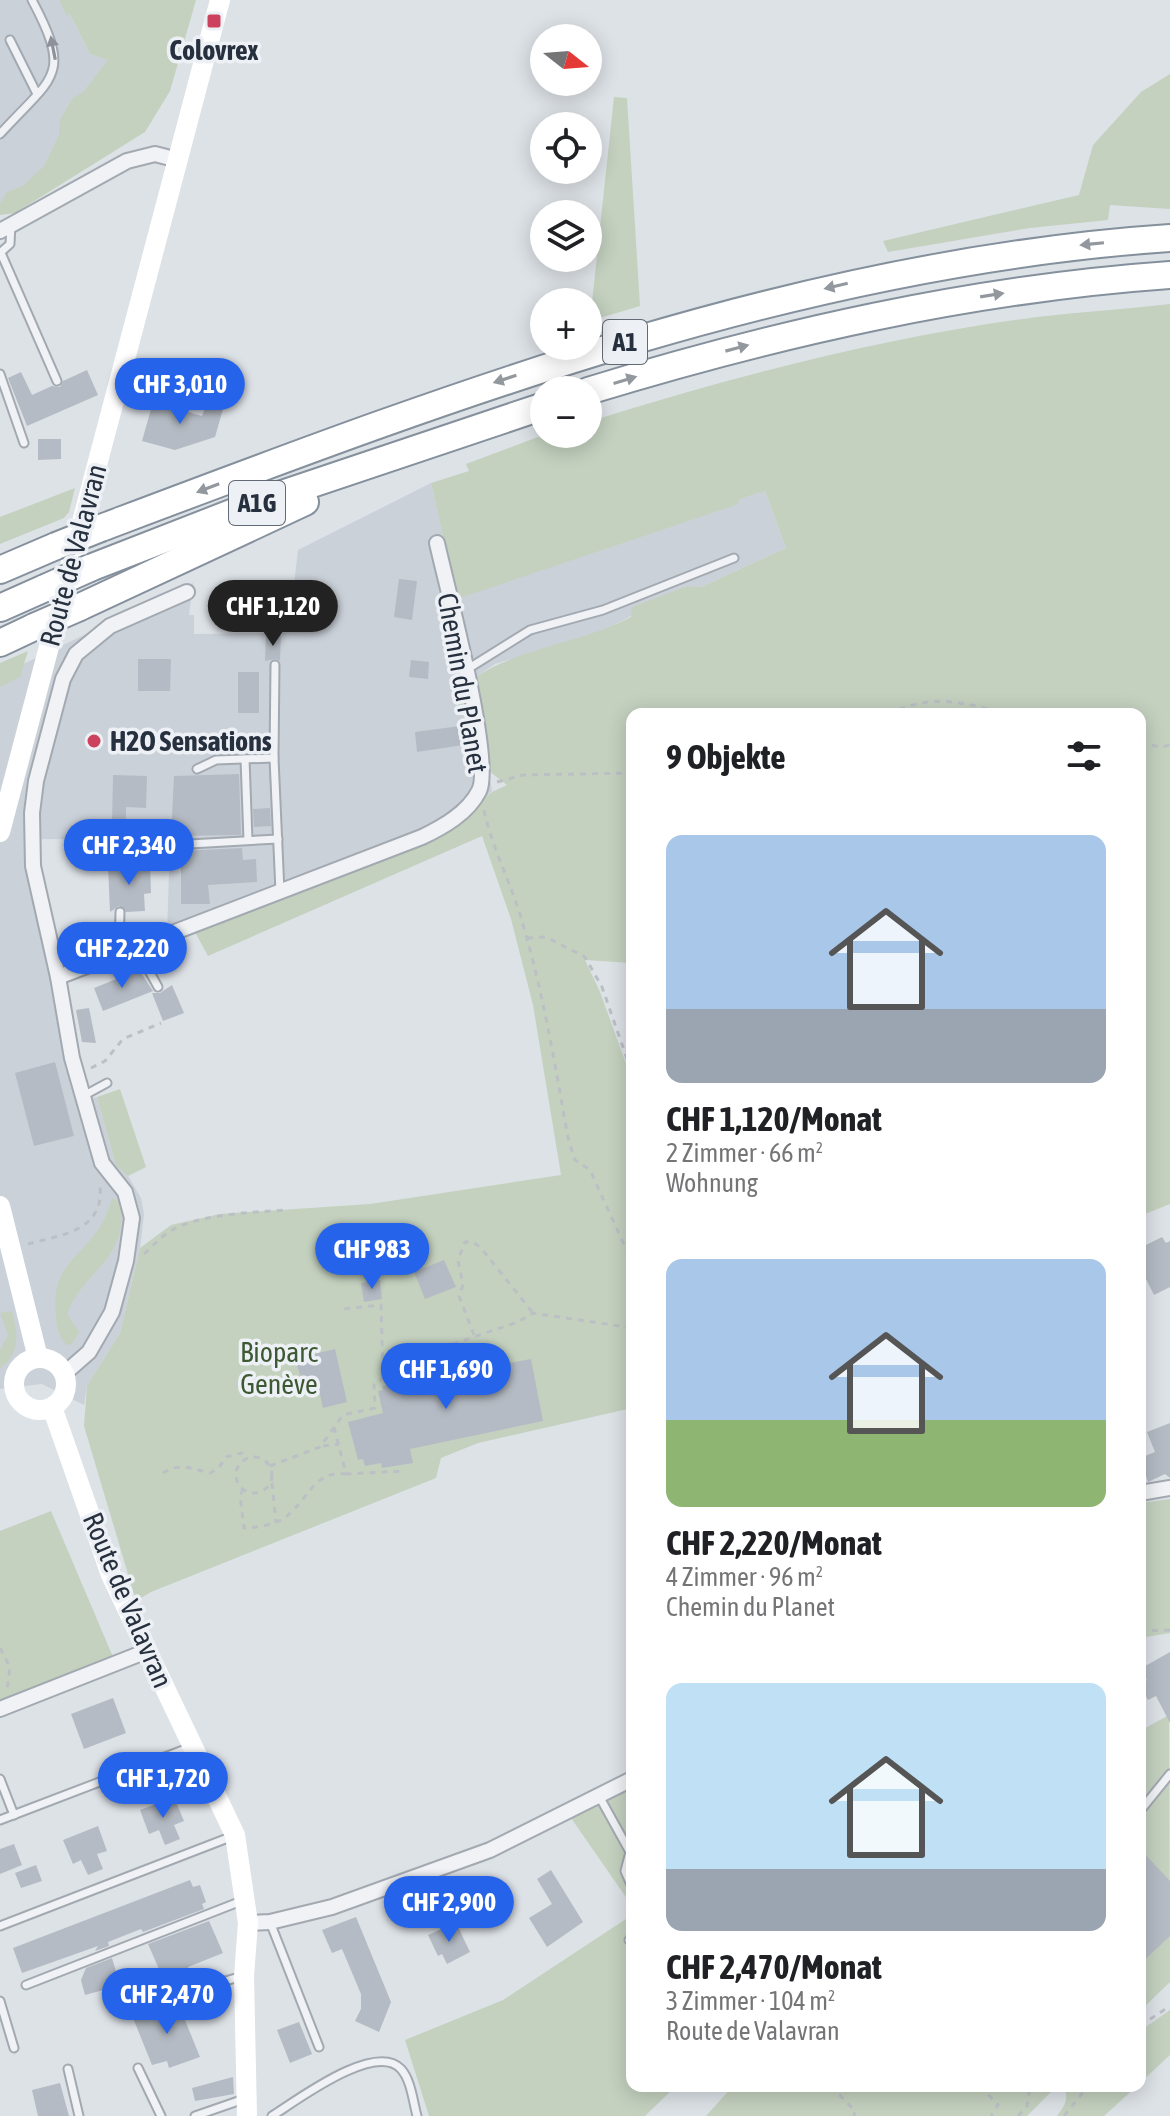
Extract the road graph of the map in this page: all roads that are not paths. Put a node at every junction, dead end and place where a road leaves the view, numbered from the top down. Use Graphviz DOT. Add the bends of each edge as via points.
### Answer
graph roads {
  1 [pos="32,0"];
  2 [pos="220,0"];
  3 [pos="10,40"];
  4 [pos="37,94"];
  5 [pos="0,134"];
  6 [pos="178,160"];
  7 [pos="6,228"];
  8 [pos="1170,238"];
  9 [pos="0,253"];
  10 [pos="1170,275"];
  11 [pos="0,374"];
  12 [pos="57,381"];
  13 [pos="602,387"];
  14 [pos="530,411"];
  15 [pos="24,443"];
  16 [pos="427,447"];
  17 [pos="437,543"];
  18 [pos="734,558"];
  19 [pos="0,570"];
  20 [pos="187,592"];
  21 [pos="0,608"];
  22 [pos="0,643"];
  23 [pos="275,665"];
  24 [pos="466,670"];
  25 [pos="274,758"];
  26 [pos="245,759"];
  27 [pos="197,769"];
  28 [pos="0,832"];
  29 [pos="278,839"];
  30 [pos="248,840"];
  31 [pos="172,845"];
  32 [pos="280,892"];
  33 [pos="120,912"];
  34 [pos="119,954"];
  35 [pos="58,977"];
  36 [pos="158,987"];
  37 [pos="107,1083"];
  38 [pos="83,1096"];
  39 [pos="0,1206"];
  40 [pos="38,1358"];
  41 [pos="64,1374"];
  42 [pos="7,1389"];
  43 [pos="52,1407"];
  44 [pos="1170,1488"];
  45 [pos="1146,1492"];
  46 [pos="147,1651"];
  47 [pos="4,1707"];
  48 [pos="193,1746"];
  49 [pos="1170,1774"];
  50 [pos="0,1779"];
  51 [pos="626,1782"];
  52 [pos="599,1796"];
  53 [pos="1146,1804"];
  54 [pos="14,1815"];
  55 [pos="0,1820"];
  56 [pos="235,1835"];
  57 [pos="626,1845"];
  58 [pos="246,1899"];
  59 [pos="270,1922"];
  60 [pos="248,1923"];
  61 [pos="0,1926"];
  62 [pos="244,1976"];
  63 [pos="26,1985"];
  64 [pos="113,1990"];
  65 [pos="0,2001"];
  66 [pos="319,2047"];
  67 [pos="14,2048"];
  68 [pos="138,2068"];
  69 [pos="68,2069"];
  70 [pos="246,2107"];
  71 [pos="79,2116"];
  72 [pos="161,2116"];
  73 [pos="195,2116"];
  74 [pos="272,2116"];
  75 [pos="417,2116"];
  4 -- 1 [label="lane, one-way" via="51,76 55,51"];
  2 -- 6 [label="street, Route de Valavran"];
  3 -- 4 [label="lane"];
  4 -- 5 [label="lane"];
  6 -- 7 [label="street" via="155,154 138,157"];
  6 -- 28 [label="street, Route de Valavran"];
  7 -- 9 [label="lane" via="10,244"];
  8 -- 19 [label="highway, A1, one-way, bridge" via="937,266 699,320 468,392"];
  9 -- 12 [label="lane"];
  13 -- 10 [label="highway, A1, one-way" via="895,311"];
  11 -- 15 [label="lane"];
  14 -- 16 [label="highway"];
  16 -- 21 [label="highway, A1G, bridge" via="270,498"];
  16 -- 22 [label="highway, bridge"];
  17 -- 24 [label="street, Chemin du Planet"];
  18 -- 24 [label="lane" via="603,610 530,630"];
  20 -- 35 [label="street" via="110,626 76,654 63,679 32,813 33,866"];
  23 -- 25 [label="lane"];
  24 -- 32 [label="street, Chemin du Planet" via="482,760 480,789 455,819"];
  25 -- 26 [label="lane"];
  25 -- 29 [label="lane"];
  26 -- 27 [label="lane" via="216,760"];
  26 -- 30 [label="lane"];
  29 -- 30 [label="lane"];
  29 -- 32 [label="lane"];
  30 -- 31 [label="lane"];
  32 -- 34 [label="street, Chemin du Planet"];
  33 -- 34 [label="lane"];
  34 -- 35 [label="street, Chemin du Planet"];
  34 -- 36 [label="lane" via="147,967"];
  35 -- 38 [label="street"];
  37 -- 38 [label="lane"];
  38 -- 41 [label="street" via="104,1178 125,1192 131,1207 126,1261 104,1328"];
  39 -- 40 [label="street"];
  40 -- 41 [label="street" via="54,1362"];
  40 -- 42 [label="street" via="23,1365"];
  41 -- 43 [label="street" via="66,1389"];
  42 -- 43 [label="street" via="26,1406"];
  43 -- 46 [label="street, Route de Valavran" via="111,1575"];
  44 -- 45 [label="street"];
  46 -- 47 [label="street"];
  46 -- 48 [label="street, Route de Valavran"];
  48 -- 54 [label="lane"];
  48 -- 56 [label="street, Route de Valavran"];
  49 -- 53 [label="lane"];
  50 -- 54 [label="lane"];
  51 -- 52 [label="street"];
  52 -- 57 [label="lane"];
  52 -- 59 [label="street" via="490,1850 332,1907"];
  54 -- 55 [label="lane"];
  56 -- 58 [label="street, Route de Valavran"];
  56 -- 61 [label="lane"];
  58 -- 60 [label="street, Route de Valavran"];
  58 -- 63 [label="lane"];
  59 -- 60 [label="street"];
  59 -- 66 [label="lane"];
  60 -- 62 [label="street, Route de Valavran"];
  62 -- 64 [label="lane" via="121,2013"];
  62 -- 70 [label="street, Route de Valavran"];
  65 -- 67 [label="lane"];
  68 -- 72 [label="lane"];
  69 -- 71 [label="lane"];
  70 -- 73 [label="lane, Route de Valavran"];
  74 -- 75 [label="lane" via="312,2087 382,2060 404,2073"];
}
